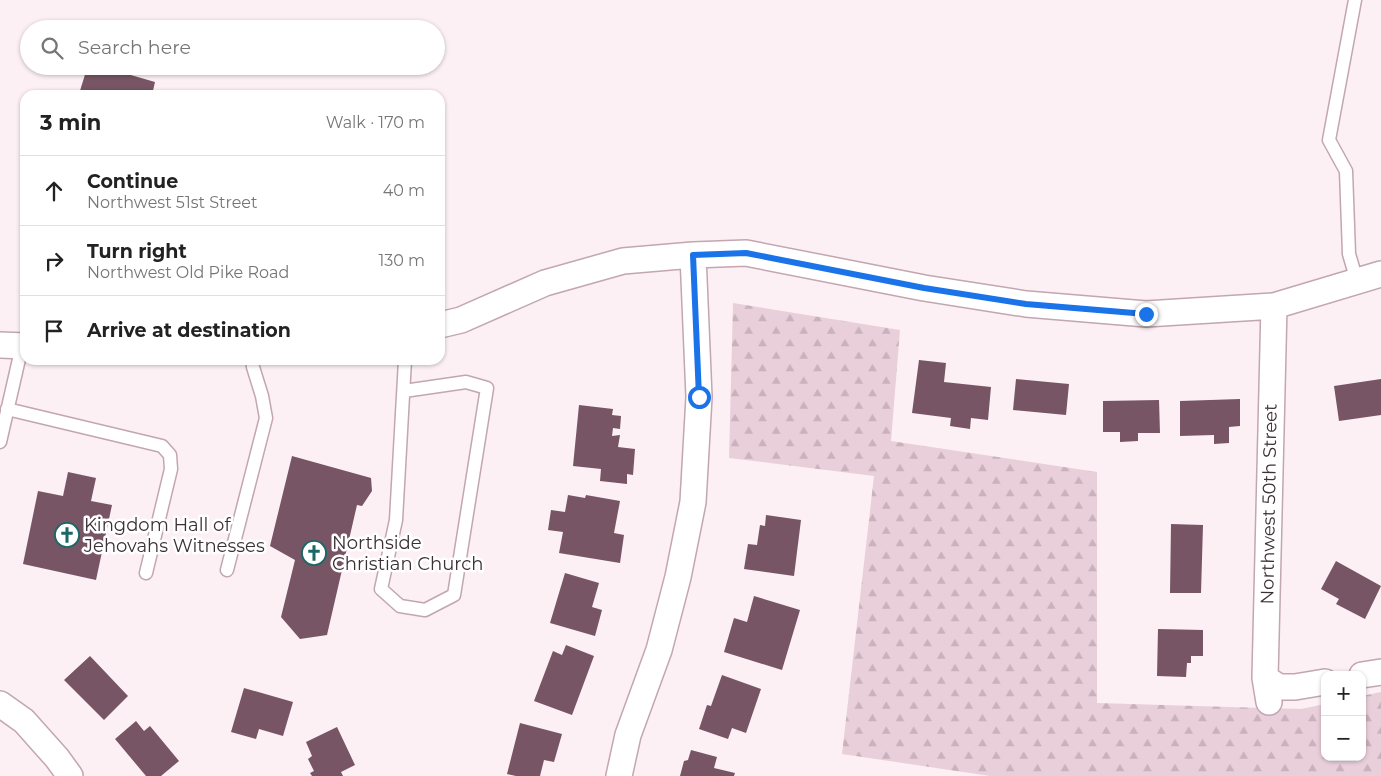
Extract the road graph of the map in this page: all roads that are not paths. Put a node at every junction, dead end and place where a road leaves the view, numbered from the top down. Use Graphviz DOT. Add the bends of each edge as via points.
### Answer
graph roads {
  1 [pos="1356,0"];
  2 [pos="693,255"];
  3 [pos="1381,274"];
  4 [pos="1357,281"];
  5 [pos="1274,306"];
  6 [pos="445,324"];
  7 [pos="16,346"];
  8 [pos="253,365"];
  9 [pos="405,365"];
  10 [pos="404,391"];
  11 [pos="7,409"];
  12 [pos="0,442"];
  13 [pos="227,570"];
  14 [pos="146,573"];
  15 [pos="1381,672"];
  16 [pos="1366,674"];
  17 [pos="1265,678"];
  18 [pos="1321,683"];
  19 [pos="1269,702"];
  20 [pos="0,704"];
  21 [pos="70,776"];
  22 [pos="618,776"];
  1 -- 4 [label="lane" via="1330,140 1346,171 1349,254"];
  2 -- 5 [label="street" via="746,253 924,288 1036,304 1146,314"];
  2 -- 6 [label="street" via="623,261 545,283 461,320"];
  2 -- 22 [label="street" via="699,397 694,502 660,650 628,736"];
  3 -- 4 [label="street"];
  4 -- 5 [label="street"];
  5 -- 17 [label="street, Northwest 50th Street"];
  7 -- 11 [label="lane"];
  8 -- 13 [label="lane" via="266,418"];
  9 -- 10 [label="lane"];
  10 -- 10 [label="lane" via="396,520 381,589 400,606 425,610 454,595 486,388 466,382"];
  11 -- 12 [label="lane"];
  11 -- 14 [label="lane" via="162,446 170,455 171,470"];
  15 -- 16 [label="street"];
  17 -- 18 [label="street" via="1279,687"];
  17 -- 19 [label="street, Northwest 50th Street"];
  20 -- 21 [label="street" via="24,721"];
}
